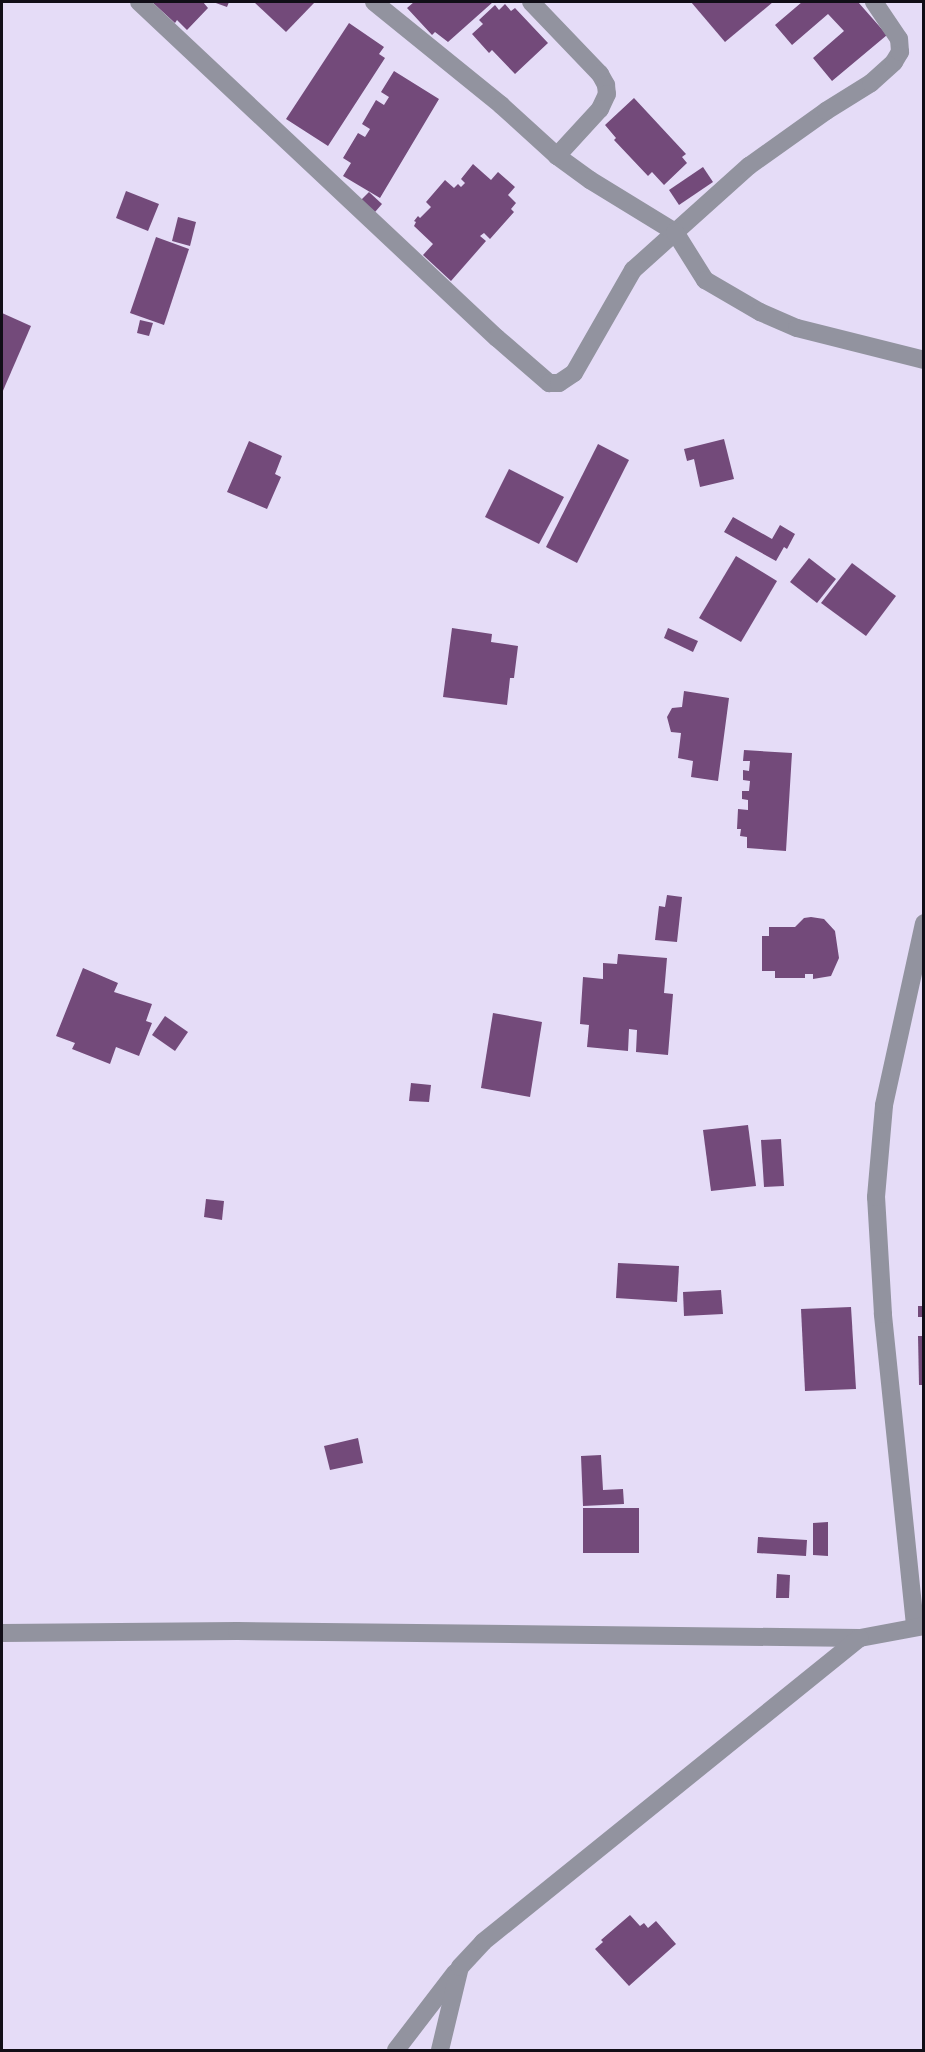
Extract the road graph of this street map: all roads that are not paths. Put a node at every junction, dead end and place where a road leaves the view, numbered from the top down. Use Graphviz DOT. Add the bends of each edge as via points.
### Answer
graph roads {
  1 [pos="139,2"];
  2 [pos="374,2"];
  3 [pos="531,2"];
  4 [pos="874,2"];
  5 [pos="557,156"];
  6 [pos="675,232"];
  7 [pos="924,360"];
  8 [pos="924,923"];
  9 [pos="919,1625"];
  10 [pos="2,1633"];
  11 [pos="860,1638"];
  12 [pos="460,1967"];
  13 [pos="396,2050"];
  14 [pos="440,2050"];
  1 -- 6 [label="street" via="549,383 559,383 574,373 633,270"];
  2 -- 5 [label="street"];
  3 -- 5 [label="street" via="606,85 607,94 600,109"];
  4 -- 6 [label="street" via="899,39 900,52 894,62 871,83 749,166"];
  5 -- 6 [label="street"];
  6 -- 7 [label="street" via="705,280 760,312 796,328"];
  8 -- 9 [label="street" via="884,1105 876,1197 883,1314"];
  9 -- 11 [label="street"];
  10 -- 11 [label="street" via="237,1631"];
  11 -- 12 [label="street" via="483,1942"];
  12 -- 13 [label="street"];
  12 -- 14 [label="street"];
}
